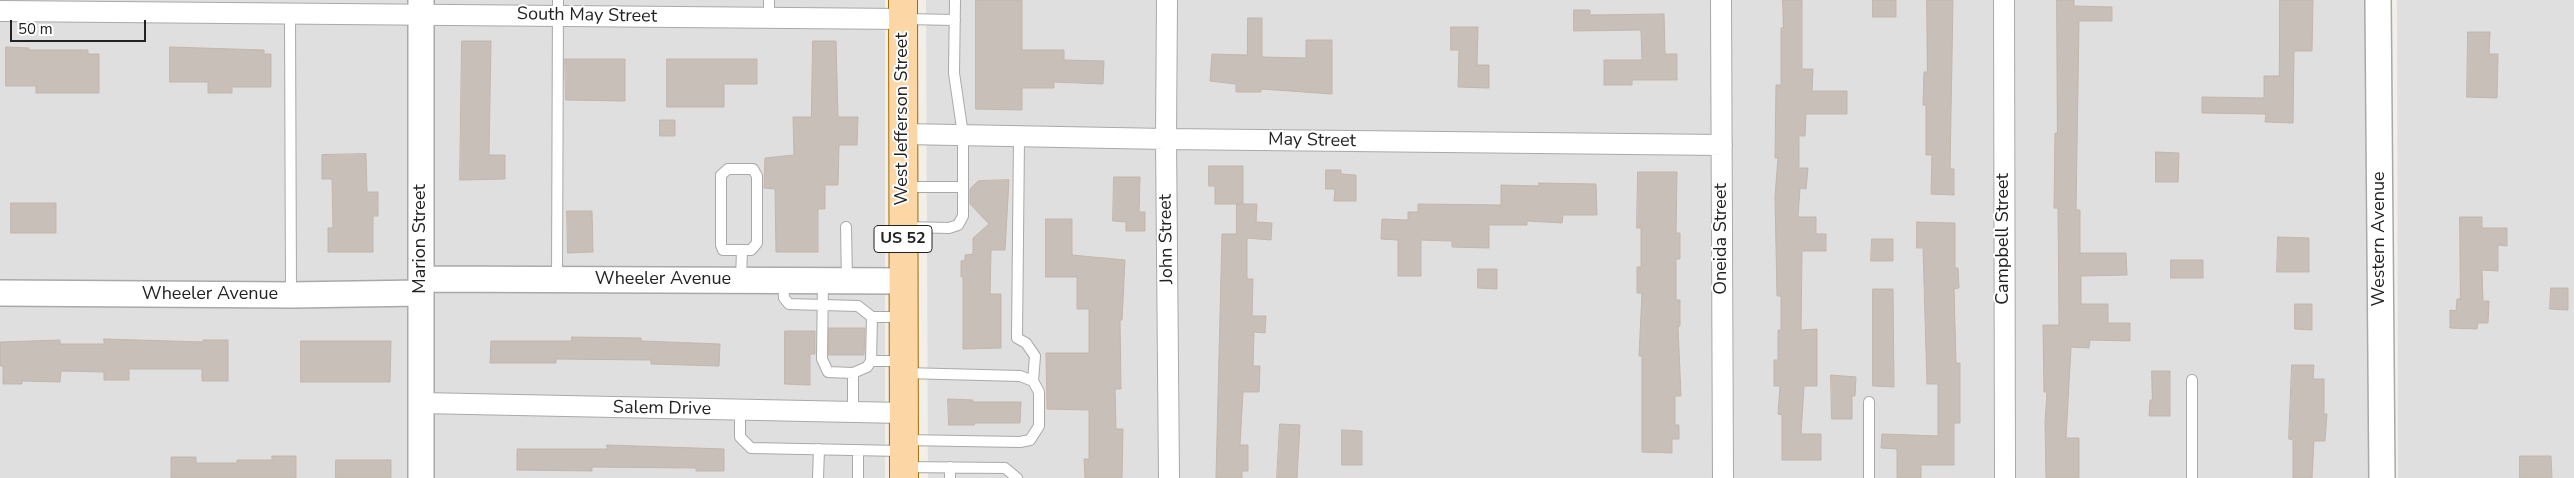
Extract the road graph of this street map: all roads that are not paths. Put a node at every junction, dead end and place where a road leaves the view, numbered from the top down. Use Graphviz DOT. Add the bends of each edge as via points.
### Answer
graph roads {
  1 [pos="955,0"];
  2 [pos="1167,0"];
  3 [pos="1721,0"];
  4 [pos="2004,0"];
  5 [pos="2378,0"];
  6 [pos="421,7"];
  7 [pos="558,8"];
  8 [pos="769,9"];
  9 [pos="903,10"];
  10 [pos="0,11"];
  11 [pos="290,14"];
  12 [pos="955,20"];
  13 [pos="903,134"];
  14 [pos="963,135"];
  15 [pos="1020,136"];
  16 [pos="1166,139"];
  17 [pos="1722,145"];
  18 [pos="903,187"];
  19 [pos="963,187"];
  20 [pos="846,227"];
  21 [pos="903,227"];
  22 [pos="742,250"];
  23 [pos="557,279"];
  24 [pos="741,280"];
  25 [pos="904,281"];
  26 [pos="421,286"];
  27 [pos="831,289"];
  28 [pos="0,293"];
  29 [pos="291,295"];
  30 [pos="872,317"];
  31 [pos="904,317"];
  32 [pos="871,361"];
  33 [pos="904,367"];
  34 [pos="853,373"];
  35 [pos="2192,380"];
  36 [pos="1034,381"];
  37 [pos="1869,402"];
  38 [pos="421,403"];
  39 [pos="740,410"];
  40 [pos="853,412"];
  41 [pos="904,413"];
  42 [pos="819,450"];
  43 [pos="858,450"];
  44 [pos="904,459"];
  45 [pos="950,473"];
  46 [pos="421,478"];
  47 [pos="818,478"];
  48 [pos="858,478"];
  49 [pos="1017,478"];
  50 [pos="1170,478"];
  51 [pos="1724,478"];
  52 [pos="1869,478"];
  53 [pos="2005,478"];
  54 [pos="2192,478"];
  55 [pos="2382,478"];
  1 -- 12 [label="lane"];
  2 -- 16 [label="street, John Street"];
  3 -- 17 [label="street, Oneida Street"];
  4 -- 53 [label="street, Campbell Street"];
  5 -- 55 [label="street, Western Avenue"];
  6 -- 7 [label="street, South May Street"];
  6 -- 11 [label="street, South May Street"];
  6 -- 26 [label="street, Marion Street"];
  7 -- 8 [label="street, South May Street"];
  7 -- 23 [label="lane"];
  8 -- 9 [label="street, South May Street"];
  9 -- 12 [label="lane"];
  9 -- 13 [label="main road, West Jefferson Street / US 52"];
  10 -- 11 [label="street, South May Street"];
  11 -- 29 [label="lane"];
  12 -- 14 [label="lane" via="954,74"];
  13 -- 14 [label="street, May Street"];
  13 -- 18 [label="main road, West Jefferson Street / US 52"];
  14 -- 15 [label="street, May Street"];
  14 -- 19 [label="lane"];
  15 -- 16 [label="street, May Street"];
  15 -- 36 [label="lane" via="1017,338 1026,343 1035,356"];
  16 -- 17 [label="street, May Street"];
  16 -- 50 [label="street, John Street"];
  17 -- 51 [label="street, Oneida Street"];
  18 -- 19 [label="lane"];
  18 -- 21 [label="main road, West Jefferson Street / US 52"];
  19 -- 21 [label="lane" via="963,216 958,226"];
  20 -- 27 [label="lane"];
  21 -- 25 [label="main road, West Jefferson Street / US 52"];
  22 -- 22 [label="lane" via="723,250 721,245 721,175 728,169 753,169 757,176 756,243 750,250"];
  22 -- 24 [label="lane"];
  23 -- 24 [label="street, Wheeler Avenue"];
  23 -- 26 [label="street, Wheeler Avenue"];
  24 -- 27 [label="street, Wheeler Avenue" via="784,281"];
  25 -- 27 [label="street, Wheeler Avenue"];
  25 -- 31 [label="main road, West Jefferson Street / US 52"];
  26 -- 29 [label="street, Wheeler Avenue"];
  26 -- 38 [label="street, Marion Street"];
  27 -- 30 [label="lane"];
  27 -- 34 [label="lane" via="822,359 828,372"];
  28 -- 29 [label="street, Wheeler Avenue"];
  30 -- 31 [label="lane"];
  30 -- 32 [label="lane"];
  31 -- 33 [label="main road, West Jefferson Street / US 52"];
  32 -- 33 [label="lane"];
  32 -- 34 [label="lane" via="867,367"];
  33 -- 36 [label="lane" via="1020,376"];
  33 -- 41 [label="main road, West Jefferson Street / US 52"];
  34 -- 40 [label="lane"];
  35 -- 54 [label="lane"];
  36 -- 44 [label="lane" via="1039,392 1039,426 1030,440"];
  37 -- 52 [label="lane"];
  38 -- 39 [label="street, Salem Drive"];
  38 -- 46 [label="street, Marion Street"];
  39 -- 40 [label="street, Salem Drive"];
  39 -- 42 [label="lane" via="740,437 751,448"];
  40 -- 41 [label="street, Salem Drive"];
  41 -- 44 [label="main road, West Jefferson Street / US 52"];
  42 -- 43 [label="lane"];
  42 -- 47 [label="lane"];
  43 -- 44 [label="lane"];
  43 -- 48 [label="lane"];
  44 -- 45 [label="lane"];
  45 -- 49 [label="lane" via="1005,468"];
}
